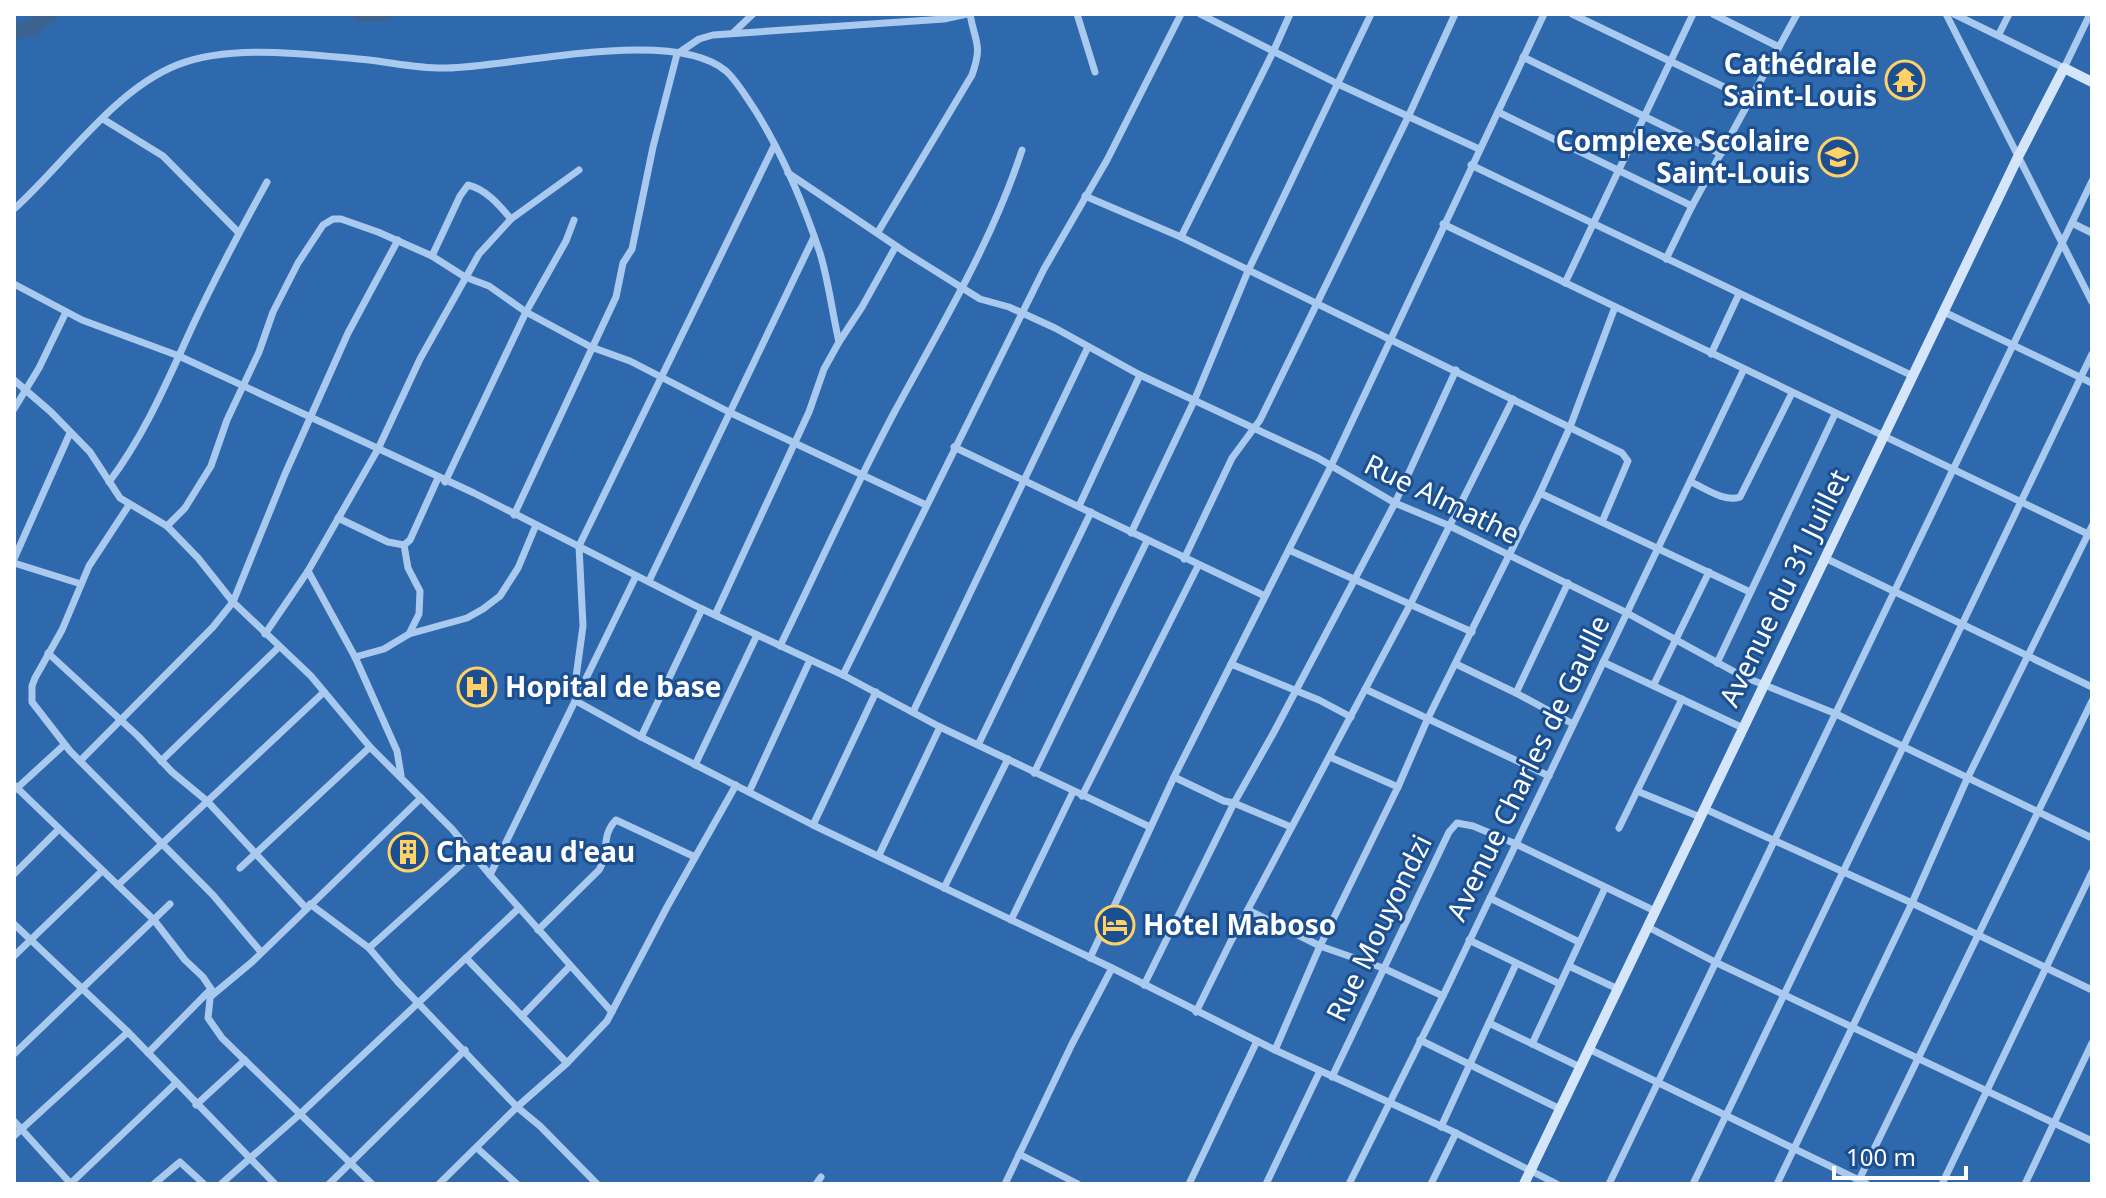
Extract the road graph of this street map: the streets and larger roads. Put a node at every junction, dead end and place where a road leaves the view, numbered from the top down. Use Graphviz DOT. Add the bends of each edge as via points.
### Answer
graph roads {
  1 [pos="753,14"];
  2 [pos="969,14"];
  3 [pos="1077,14"];
  4 [pos="1181,14"];
  5 [pos="1200,14"];
  6 [pos="1290,14"];
  7 [pos="1371,14"];
  8 [pos="1455,14"];
  9 [pos="1544,14"];
  10 [pos="1572,14"];
  11 [pos="1693,14"];
  12 [pos="1713,14"];
  13 [pos="1797,14"];
  14 [pos="1946,14"];
  15 [pos="1954,14"];
  16 [pos="2009,14"];
  17 [pos="2090,14"];
  18 [pos="733,32"];
  19 [pos="1999,34"];
  20 [pos="1779,47"];
  21 [pos="1274,50"];
  22 [pos="677,54"];
  23 [pos="1523,57"];
  24 [pos="1670,62"];
  25 [pos="2064,68"];
  26 [pos="1095,72"];
  27 [pos="2092,82"];
  28 [pos="1338,84"];
  29 [pos="1751,100"];
  30 [pos="1498,112"];
  31 [pos="1409,115"];
  32 [pos="1643,116"];
  33 [pos="103,119"];
  34 [pos="774,146"];
  35 [pos="1479,149"];
  36 [pos="1022,150"];
  37 [pos="1721,154"];
  38 [pos="2018,157"];
  39 [pos="1471,165"];
  40 [pos="1618,169"];
  41 [pos="579,170"];
  42 [pos="788,173"];
  43 [pos="2092,181"];
  44 [pos="267,182"];
  45 [pos="1085,196"];
  46 [pos="1692,206"];
  47 [pos="14,209"];
  48 [pos="511,219"];
  49 [pos="574,220"];
  50 [pos="1592,223"];
  51 [pos="2072,223"];
  52 [pos="1443,224"];
  53 [pos="238,232"];
  54 [pos="878,232"];
  55 [pos="2092,233"];
  56 [pos="814,237"];
  57 [pos="1181,237"];
  58 [pos="398,240"];
  59 [pos="2061,245"];
  60 [pos="896,246"];
  61 [pos="432,256"];
  62 [pos="1666,259"];
  63 [pos="1248,271"];
  64 [pos="465,277"];
  65 [pos="1565,283"];
  66 [pos="14,284"];
  67 [pos="962,289"];
  68 [pos="1739,294"];
  69 [pos="2092,302"];
  70 [pos="1315,303"];
  71 [pos="1615,307"];
  72 [pos="66,312"];
  73 [pos="526,312"];
  74 [pos="1944,312"];
  75 [pos="1024,313"];
  76 [pos="1389,337"];
  77 [pos="839,342"];
  78 [pos="2014,344"];
  79 [pos="591,347"];
  80 [pos="1088,347"];
  81 [pos="1711,354"];
  82 [pos="2092,354"];
  83 [pos="179,356"];
  84 [pos="1744,369"];
  85 [pos="1456,370"];
  86 [pos="1140,375"];
  87 [pos="1913,376"];
  88 [pos="661,377"];
  89 [pos="2080,378"];
  90 [pos="14,380"];
  91 [pos="2092,383"];
  92 [pos="244,388"];
  93 [pos="25,391"];
  94 [pos="1792,393"];
  95 [pos="1513,399"];
  96 [pos="1194,401"];
  97 [pos="14,409"];
  98 [pos="729,412"];
  99 [pos="1835,414"];
  100 [pos="311,418"];
  101 [pos="1254,427"];
  102 [pos="1570,427"];
  103 [pos="70,433"];
  104 [pos="1884,436"];
  105 [pos="795,443"];
  106 [pos="954,447"];
  107 [pos="378,449"];
  108 [pos="1330,468"];
  109 [pos="1954,469"];
  110 [pos="863,474"];
  111 [pos="441,480"];
  112 [pos="1025,481"];
  113 [pos="109,482"];
  114 [pos="1691,482"];
  115 [pos="1540,493"];
  116 [pos="2020,501"];
  117 [pos="1395,503"];
  118 [pos="129,505"];
  119 [pos="926,505"];
  120 [pos="1079,506"];
  121 [pos="1091,512"];
  122 [pos="514,515"];
  123 [pos="338,518"];
  124 [pos="1602,522"];
  125 [pos="536,525"];
  126 [pos="167,526"];
  127 [pos="1450,526"];
  128 [pos="2091,532"];
  129 [pos="1131,533"];
  130 [pos="1147,541"];
  131 [pos="404,545"];
  132 [pos="579,546"];
  133 [pos="1658,548"];
  134 [pos="1289,550"];
  135 [pos="1510,557"];
  136 [pos="1825,558"];
  137 [pos="1184,559"];
  138 [pos="14,561"];
  139 [pos="1198,566"];
  140 [pos="308,571"];
  141 [pos="1709,572"];
  142 [pos="636,576"];
  143 [pos="1354,580"];
  144 [pos="649,581"];
  145 [pos="1568,583"];
  146 [pos="81,584"];
  147 [pos="1895,591"];
  148 [pos="1750,592"];
  149 [pos="1265,596"];
  150 [pos="233,602"];
  151 [pos="1411,603"];
  152 [pos="702,609"];
  153 [pos="1627,613"];
  154 [pos="715,615"];
  155 [pos="1962,625"];
  156 [pos="1472,632"];
  157 [pos="265,634"];
  158 [pos="409,634"];
  159 [pos="757,635"];
  160 [pos="1674,639"];
  161 [pos="780,646"];
  162 [pos="279,647"];
  163 [pos="48,653"];
  164 [pos="355,657"];
  165 [pos="2028,658"];
  166 [pos="810,660"];
  167 [pos="1603,662"];
  168 [pos="1717,663"];
  169 [pos="1231,664"];
  170 [pos="1456,664"];
  171 [pos="843,675"];
  172 [pos="1654,684"];
  173 [pos="1764,684"];
  174 [pos="2092,687"];
  175 [pos="1365,689"];
  176 [pos="1296,690"];
  177 [pos="324,692"];
  178 [pos="876,692"];
  179 [pos="1516,693"];
  180 [pos="1682,699"];
  181 [pos="576,701"];
  182 [pos="2092,701"];
  183 [pos="913,712"];
  184 [pos="1834,713"];
  185 [pos="1351,717"];
  186 [pos="1428,718"];
  187 [pos="121,722"];
  188 [pos="1573,724"];
  189 [pos="940,727"];
  190 [pos="1743,728"];
  191 [pos="641,737"];
  192 [pos="64,745"];
  193 [pos="978,745"];
  194 [pos="370,747"];
  195 [pos="1901,747"];
  196 [pos="1330,757"];
  197 [pos="1008,759"];
  198 [pos="80,761"];
  199 [pos="161,761"];
  200 [pos="695,765"];
  201 [pos="1034,773"];
  202 [pos="1549,776"];
  203 [pos="402,777"];
  204 [pos="1174,777"];
  205 [pos="1967,779"];
  206 [pos="736,785"];
  207 [pos="1398,787"];
  208 [pos="15,788"];
  209 [pos="1637,791"];
  210 [pos="749,792"];
  211 [pos="1073,792"];
  212 [pos="1082,796"];
  213 [pos="421,798"];
  214 [pos="207,801"];
  215 [pos="1234,803"];
  216 [pos="1702,813"];
  217 [pos="2037,813"];
  218 [pos="813,825"];
  219 [pos="1150,827"];
  220 [pos="1291,827"];
  221 [pos="1619,828"];
  222 [pos="59,829"];
  223 [pos="2092,838"];
  224 [pos="1774,839"];
  225 [pos="163,843"];
  226 [pos="1516,844"];
  227 [pos="257,852"];
  228 [pos="472,855"];
  229 [pos="879,855"];
  230 [pos="695,857"];
  231 [pos="240,868"];
  232 [pos="102,871"];
  233 [pos="1844,871"];
  234 [pos="2092,872"];
  235 [pos="14,874"];
  236 [pos="490,875"];
  237 [pos="118,885"];
  238 [pos="944,888"];
  239 [pos="1605,888"];
  240 [pos="1490,898"];
  241 [pos="1912,903"];
  242 [pos="170,904"];
  243 [pos="308,906"];
  244 [pos="519,908"];
  245 [pos="1248,910"];
  246 [pos="1655,911"];
  247 [pos="154,920"];
  248 [pos="1011,920"];
  249 [pos="14,924"];
  250 [pos="1648,927"];
  251 [pos="538,930"];
  252 [pos="1978,935"];
  253 [pos="30,940"];
  254 [pos="1469,940"];
  255 [pos="1579,942"];
  256 [pos="1320,946"];
  257 [pos="369,948"];
  258 [pos="261,952"];
  259 [pos="14,956"];
  260 [pos="466,958"];
  261 [pos="1090,958"];
  262 [pos="1715,962"];
  263 [pos="1516,964"];
  264 [pos="570,966"];
  265 [pos="1569,966"];
  266 [pos="1112,968"];
  267 [pos="1383,968"];
  268 [pos="2046,968"];
  269 [pos="1560,984"];
  270 [pos="1144,985"];
  271 [pos="1618,989"];
  272 [pos="2092,990"];
  273 [pos="82,991"];
  274 [pos="210,993"];
  275 [pos="1784,994"];
  276 [pos="1443,996"];
  277 [pos="419,1004"];
  278 [pos="612,1012"];
  279 [pos="1196,1012"];
  280 [pos="522,1016"];
  281 [pos="1489,1023"];
  282 [pos="1851,1027"];
  283 [pos="128,1032"];
  284 [pos="1420,1040"];
  285 [pos="1257,1041"];
  286 [pos="2092,1043"];
  287 [pos="1532,1044"];
  288 [pos="1589,1049"];
  289 [pos="465,1050"];
  290 [pos="1275,1050"];
  291 [pos="148,1053"];
  292 [pos="14,1054"];
  293 [pos="1920,1057"];
  294 [pos="245,1060"];
  295 [pos="567,1063"];
  296 [pos="1469,1064"];
  297 [pos="1580,1067"];
  298 [pos="1320,1071"];
  299 [pos="1332,1077"];
  300 [pos="176,1083"];
  301 [pos="1658,1083"];
  302 [pos="1986,1090"];
  303 [pos="1388,1102"];
  304 [pos="196,1105"];
  305 [pos="517,1107"];
  306 [pos="1560,1109"];
  307 [pos="299,1115"];
  308 [pos="1725,1115"];
  309 [pos="14,1121"];
  310 [pos="2055,1123"];
  311 [pos="1441,1127"];
  312 [pos="22,1129"];
  313 [pos="1456,1133"];
  314 [pos="14,1136"];
  315 [pos="2092,1141"];
  316 [pos="477,1148"];
  317 [pos="1793,1150"];
  318 [pos="1019,1154"];
  319 [pos="251,1159"];
  320 [pos="352,1162"];
  321 [pos="1530,1171"];
  322 [pos="1858,1182"];
  323 [pos="71,1184"];
  324 [pos="154,1184"];
  325 [pos="204,1184"];
  326 [pos="221,1184"];
  327 [pos="275,1184"];
  328 [pos="329,1184"];
  329 [pos="372,1184"];
  330 [pos="439,1184"];
  331 [pos="517,1184"];
  332 [pos="597,1184"];
  333 [pos="1005,1184"];
  334 [pos="1078,1184"];
  335 [pos="1189,1184"];
  336 [pos="1266,1184"];
  337 [pos="1349,1184"];
  338 [pos="1431,1184"];
  339 [pos="1524,1184"];
  340 [pos="1557,1184"];
  341 [pos="1609,1184"];
  342 [pos="1693,1184"];
  343 [pos="1777,1184"];
  344 [pos="1867,1184"];
  345 [pos="1942,1184"];
  346 [pos="2025,1184"];
  1 -- 18 [label="street"];
  2 -- 18 [label="street"];
  2 -- 54 [label="street" via="979,44 972,75"];
  3 -- 26 [label="street"];
  4 -- 45 [label="street"];
  5 -- 21 [label="street"];
  6 -- 21 [label="street"];
  7 -- 28 [label="street"];
  8 -- 31 [label="street"];
  9 -- 23 [label="street"];
  10 -- 24 [label="street"];
  11 -- 24 [label="street"];
  12 -- 20 [label="street"];
  13 -- 20 [label="street"];
  14 -- 38 [label="street"];
  15 -- 19 [label="street"];
  16 -- 19 [label="street"];
  17 -- 25 [label="street, Avenue du 31 Juillet"];
  18 -- 22 [label="street" via="699,39"];
  19 -- 25 [label="street"];
  20 -- 29 [label="street"];
  21 -- 28 [label="street"];
  21 -- 57 [label="street"];
  22 -- 33 [label="street" via="606,51 449,69 269,53 221,56 160,73"];
  22 -- 34 [label="street" via="702,58 726,71"];
  22 -- 79 [label="street" via="632,249 608,318"];
  23 -- 30 [label="street"];
  23 -- 32 [label="street"];
  24 -- 29 [label="street"];
  24 -- 32 [label="street"];
  25 -- 27 [label="street"];
  25 -- 38 [label="street, Avenue du 31 Juillet"];
  28 -- 31 [label="street"];
  28 -- 63 [label="street"];
  29 -- 37 [label="street"];
  30 -- 35 [label="street"];
  30 -- 40 [label="street"];
  31 -- 35 [label="street"];
  31 -- 70 [label="street"];
  32 -- 37 [label="street"];
  32 -- 40 [label="street"];
  33 -- 47 [label="street"];
  33 -- 53 [label="street" via="163,156"];
  34 -- 42 [label="street"];
  34 -- 88 [label="street"];
  35 -- 39 [label="street"];
  36 -- 67 [label="street"];
  37 -- 46 [label="street"];
  38 -- 59 [label="street"];
  38 -- 74 [label="street, Avenue du 31 Juillet"];
  39 -- 50 [label="street"];
  39 -- 52 [label="street"];
  40 -- 46 [label="street"];
  40 -- 50 [label="street"];
  41 -- 48 [label="street"];
  42 -- 54 [label="street, Rue Almathe"];
  42 -- 56 [label="street"];
  43 -- 51 [label="street"];
  44 -- 53 [label="street"];
  45 -- 57 [label="street"];
  45 -- 75 [label="street"];
  46 -- 62 [label="street"];
  48 -- 61 [label="street" via="468,185"];
  48 -- 64 [label="street"];
  49 -- 73 [label="street"];
  50 -- 62 [label="street"];
  50 -- 65 [label="street"];
  51 -- 55 [label="street"];
  51 -- 59 [label="street"];
  52 -- 65 [label="street"];
  52 -- 76 [label="street"];
  53 -- 83 [label="street"];
  54 -- 60 [label="street, Rue Almathe"];
  56 -- 77 [label="street"];
  56 -- 98 [label="street"];
  57 -- 63 [label="street"];
  58 -- 61 [label="street"];
  58 -- 92 [label="street" via="341,219 323,225 273,312"];
  58 -- 100 [label="street" via="348,333"];
  59 -- 69 [label="street"];
  59 -- 78 [label="street"];
  60 -- 67 [label="street, Rue Almathe"];
  60 -- 77 [label="street"];
  61 -- 64 [label="street"];
  62 -- 68 [label="street"];
  63 -- 70 [label="street"];
  63 -- 96 [label="street"];
  64 -- 73 [label="street" via="489,286"];
  64 -- 107 [label="street"];
  65 -- 71 [label="street"];
  66 -- 72 [label="street"];
  67 -- 75 [label="street, Rue Almathe"];
  67 -- 110 [label="street"];
  68 -- 81 [label="street"];
  68 -- 87 [label="street"];
  70 -- 76 [label="street"];
  70 -- 101 [label="street"];
  71 -- 81 [label="street"];
  71 -- 102 [label="street"];
  72 -- 83 [label="street"];
  72 -- 93 [label="street"];
  73 -- 79 [label="street"];
  73 -- 111 [label="street"];
  74 -- 78 [label="street"];
  74 -- 87 [label="street, Avenue du 31 Juillet"];
  75 -- 80 [label="street, Rue Almathe"];
  75 -- 106 [label="street"];
  76 -- 85 [label="street"];
  76 -- 108 [label="street"];
  77 -- 105 [label="street"];
  78 -- 89 [label="street"];
  78 -- 109 [label="street"];
  79 -- 88 [label="street"];
  79 -- 122 [label="street"];
  80 -- 86 [label="street, Rue Almathe"];
  80 -- 112 [label="street"];
  81 -- 84 [label="street"];
  82 -- 89 [label="street"];
  83 -- 92 [label="street"];
  83 -- 113 [label="street" via="142,434"];
  84 -- 94 [label="street"];
  84 -- 114 [label="street, Avenue Charles de Gaulle"];
  85 -- 95 [label="street"];
  85 -- 117 [label="street"];
  86 -- 96 [label="street, Rue Almathe"];
  86 -- 120 [label="street"];
  87 -- 104 [label="street, Avenue du 31 Juillet"];
  88 -- 98 [label="street"];
  88 -- 132 [label="street"];
  89 -- 91 [label="street"];
  89 -- 116 [label="street"];
  90 -- 93 [label="street"];
  92 -- 100 [label="street"];
  92 -- 126 [label="street" via="211,466"];
  93 -- 97 [label="street"];
  93 -- 103 [label="street"];
  94 -- 99 [label="street"];
  94 -- 114 [label="street" via="1740,497 1726,498"];
  95 -- 102 [label="street"];
  95 -- 127 [label="street"];
  96 -- 101 [label="street, Rue Almathe"];
  96 -- 129 [label="street"];
  98 -- 105 [label="street"];
  98 -- 144 [label="street"];
  99 -- 104 [label="street"];
  99 -- 148 [label="street"];
  100 -- 107 [label="street"];
  100 -- 150 [label="street"];
  101 -- 108 [label="street, Rue Almathe"];
  101 -- 137 [label="street" via="1232,458"];
  102 -- 115 [label="street"];
  102 -- 124 [label="street" via="1628,458"];
  103 -- 113 [label="street"];
  103 -- 138 [label="street"];
  104 -- 109 [label="street"];
  104 -- 136 [label="street, Avenue du 31 Juillet"];
  105 -- 110 [label="street"];
  105 -- 154 [label="street"];
  106 -- 112 [label="street"];
  106 -- 119 [label="street"];
  107 -- 111 [label="street"];
  107 -- 123 [label="street"];
  108 -- 117 [label="street, Rue Almathe"];
  108 -- 134 [label="street"];
  109 -- 116 [label="street"];
  109 -- 147 [label="street"];
  110 -- 119 [label="street"];
  110 -- 161 [label="street"];
  111 -- 122 [label="street"];
  111 -- 131 [label="street"];
  112 -- 120 [label="street"];
  112 -- 183 [label="street"];
  113 -- 118 [label="street"];
  114 -- 133 [label="street, Avenue Charles de Gaulle"];
  115 -- 124 [label="street"];
  115 -- 135 [label="street"];
  116 -- 128 [label="street"];
  116 -- 155 [label="street"];
  117 -- 127 [label="street, Rue Almathe"];
  117 -- 143 [label="street"];
  118 -- 126 [label="street"];
  118 -- 146 [label="street"];
  119 -- 171 [label="street"];
  120 -- 121 [label="street"];
  121 -- 129 [label="street"];
  121 -- 193 [label="street"];
  122 -- 125 [label="street"];
  123 -- 131 [label="street"];
  123 -- 140 [label="street"];
  124 -- 133 [label="street"];
  125 -- 132 [label="street"];
  125 -- 158 [label="street" via="500,596 467,618"];
  126 -- 150 [label="street"];
  127 -- 135 [label="street, Rue Almathe"];
  127 -- 151 [label="street"];
  128 -- 165 [label="street"];
  129 -- 130 [label="street"];
  130 -- 137 [label="street"];
  130 -- 201 [label="street"];
  131 -- 158 [label="street" via="420,591 419,614"];
  132 -- 142 [label="street"];
  132 -- 181 [label="street" via="583,626"];
  133 -- 141 [label="street"];
  133 -- 153 [label="street, Avenue Charles de Gaulle"];
  134 -- 143 [label="street"];
  134 -- 149 [label="street"];
  135 -- 145 [label="street, Rue Almathe"];
  135 -- 156 [label="street"];
  136 -- 147 [label="street"];
  136 -- 173 [label="street, Avenue du 31 Juillet"];
  137 -- 139 [label="street"];
  138 -- 146 [label="street"];
  139 -- 149 [label="street"];
  139 -- 212 [label="street"];
  140 -- 157 [label="street"];
  140 -- 164 [label="street"];
  141 -- 148 [label="street"];
  141 -- 160 [label="street"];
  142 -- 144 [label="street"];
  142 -- 181 [label="street"];
  143 -- 151 [label="street"];
  143 -- 176 [label="street"];
  144 -- 152 [label="street"];
  145 -- 153 [label="street, Rue Almathe"];
  145 -- 179 [label="street"];
  146 -- 163 [label="street"];
  147 -- 155 [label="street"];
  147 -- 184 [label="street"];
  148 -- 168 [label="street"];
  149 -- 169 [label="street"];
  150 -- 157 [label="street"];
  150 -- 187 [label="street"];
  151 -- 156 [label="street"];
  151 -- 175 [label="street"];
  152 -- 154 [label="street"];
  152 -- 191 [label="street"];
  153 -- 160 [label="street, Rue Almathe"];
  153 -- 167 [label="street, Avenue Charles de Gaulle"];
  154 -- 159 [label="street"];
  155 -- 165 [label="street"];
  155 -- 195 [label="street"];
  156 -- 170 [label="street"];
  157 -- 162 [label="street"];
  158 -- 164 [label="street" via="384,649"];
  159 -- 161 [label="street"];
  159 -- 200 [label="street"];
  160 -- 168 [label="street, Rue Almathe"];
  160 -- 172 [label="street"];
  161 -- 166 [label="street"];
  162 -- 177 [label="street"];
  162 -- 199 [label="street"];
  163 -- 187 [label="street"];
  163 -- 192 [label="street" via="32,686 32,702"];
  164 -- 203 [label="street" via="397,751"];
  165 -- 174 [label="street"];
  165 -- 205 [label="street"];
  166 -- 171 [label="street"];
  166 -- 210 [label="street"];
  167 -- 172 [label="street"];
  167 -- 188 [label="street, Avenue Charles de Gaulle"];
  168 -- 173 [label="street, Rue Almathe"];
  169 -- 176 [label="street"];
  169 -- 204 [label="street"];
  170 -- 179 [label="street"];
  170 -- 186 [label="street"];
  171 -- 178 [label="street"];
  172 -- 180 [label="street"];
  173 -- 184 [label="street, Rue Almathe"];
  173 -- 190 [label="street, Avenue du 31 Juillet"];
  175 -- 185 [label="street"];
  175 -- 186 [label="street"];
  176 -- 185 [label="street"];
  176 -- 215 [label="street"];
  177 -- 194 [label="street"];
  177 -- 214 [label="street"];
  178 -- 183 [label="street"];
  178 -- 218 [label="street"];
  179 -- 188 [label="street"];
  180 -- 190 [label="street"];
  180 -- 209 [label="street"];
  181 -- 191 [label="street"];
  181 -- 236 [label="street"];
  182 -- 217 [label="street"];
  183 -- 189 [label="street"];
  184 -- 195 [label="street, Rue Almathe"];
  184 -- 224 [label="street"];
  185 -- 196 [label="street"];
  186 -- 202 [label="street"];
  186 -- 207 [label="street"];
  187 -- 198 [label="street"];
  187 -- 199 [label="street"];
  188 -- 202 [label="street, Avenue Charles de Gaulle"];
  189 -- 193 [label="street"];
  189 -- 229 [label="street"];
  190 -- 216 [label="street, Avenue du 31 Juillet"];
  191 -- 200 [label="street"];
  192 -- 198 [label="street"];
  192 -- 208 [label="street"];
  193 -- 197 [label="street"];
  194 -- 203 [label="street"];
  194 -- 227 [label="street"];
  195 -- 205 [label="street, Rue Almathe"];
  195 -- 233 [label="street"];
  196 -- 207 [label="street"];
  196 -- 220 [label="street"];
  197 -- 201 [label="street"];
  197 -- 238 [label="street"];
  198 -- 225 [label="street"];
  199 -- 214 [label="street"];
  200 -- 206 [label="street"];
  201 -- 211 [label="street"];
  202 -- 226 [label="street, Avenue Charles de Gaulle"];
  203 -- 213 [label="street"];
  204 -- 215 [label="street"];
  204 -- 219 [label="street"];
  205 -- 217 [label="street, Rue Almathe"];
  205 -- 241 [label="street"];
  206 -- 210 [label="street"];
  206 -- 230 [label="street"];
  207 -- 256 [label="street"];
  208 -- 222 [label="street"];
  209 -- 216 [label="street"];
  209 -- 221 [label="street"];
  210 -- 218 [label="street"];
  211 -- 212 [label="street"];
  211 -- 248 [label="street"];
  212 -- 219 [label="street"];
  213 -- 228 [label="street"];
  213 -- 243 [label="street"];
  214 -- 225 [label="street"];
  214 -- 227 [label="street"];
  215 -- 220 [label="street"];
  215 -- 270 [label="street"];
  216 -- 224 [label="street"];
  216 -- 246 [label="street, Avenue du 31 Juillet"];
  217 -- 223 [label="street, Rue Almathe"];
  217 -- 252 [label="street"];
  218 -- 229 [label="street"];
  219 -- 261 [label="street"];
  220 -- 245 [label="street"];
  222 -- 232 [label="street"];
  222 -- 235 [label="street"];
  224 -- 233 [label="street"];
  224 -- 262 [label="street"];
  225 -- 237 [label="street"];
  225 -- 258 [label="street"];
  226 -- 239 [label="street, Rue Mouyondzi"];
  226 -- 240 [label="street, Avenue Charles de Gaulle"];
  226 -- 267 [label="street, Rue Mouyondzi" via="1455,824"];
  227 -- 231 [label="street"];
  227 -- 243 [label="street"];
  228 -- 236 [label="street"];
  228 -- 257 [label="street"];
  229 -- 238 [label="street"];
  230 -- 251 [label="street" via="616,820 606,832 599,870"];
  230 -- 278 [label="street"];
  232 -- 237 [label="street"];
  232 -- 253 [label="street"];
  233 -- 241 [label="street"];
  233 -- 275 [label="street"];
  234 -- 268 [label="street"];
  236 -- 244 [label="street"];
  237 -- 247 [label="street"];
  238 -- 248 [label="street"];
  239 -- 246 [label="street, Rue Mouyondzi"];
  239 -- 255 [label="street"];
  240 -- 254 [label="street, Avenue Charles de Gaulle"];
  240 -- 255 [label="street"];
  241 -- 252 [label="street"];
  241 -- 282 [label="street"];
  242 -- 247 [label="street"];
  243 -- 257 [label="street"];
  243 -- 258 [label="street"];
  244 -- 251 [label="street"];
  244 -- 260 [label="street"];
  245 -- 256 [label="street"];
  245 -- 279 [label="street"];
  246 -- 250 [label="street, Avenue du 31 Juillet"];
  247 -- 273 [label="street"];
  247 -- 274 [label="street"];
  248 -- 261 [label="street"];
  249 -- 253 [label="street"];
  250 -- 262 [label="street"];
  250 -- 271 [label="street, Avenue du 31 Juillet"];
  251 -- 264 [label="street"];
  252 -- 268 [label="street"];
  252 -- 293 [label="street"];
  253 -- 259 [label="street"];
  253 -- 273 [label="street"];
  254 -- 263 [label="street"];
  254 -- 276 [label="street, Avenue Charles de Gaulle"];
  255 -- 265 [label="street"];
  256 -- 267 [label="street"];
  256 -- 290 [label="street"];
  257 -- 277 [label="street"];
  258 -- 274 [label="street"];
  260 -- 277 [label="street"];
  260 -- 280 [label="street"];
  261 -- 266 [label="street"];
  262 -- 275 [label="street"];
  262 -- 301 [label="street"];
  263 -- 269 [label="street"];
  263 -- 281 [label="street"];
  264 -- 278 [label="street"];
  264 -- 280 [label="street"];
  265 -- 269 [label="street"];
  265 -- 271 [label="street"];
  266 -- 270 [label="street"];
  266 -- 318 [label="street"];
  267 -- 276 [label="street"];
  267 -- 299 [label="street, Rue Mouyondzi"];
  268 -- 272 [label="street"];
  268 -- 302 [label="street"];
  269 -- 287 [label="street"];
  270 -- 279 [label="street"];
  271 -- 288 [label="street, Avenue du 31 Juillet"];
  273 -- 283 [label="street"];
  273 -- 292 [label="street"];
  274 -- 291 [label="street"];
  274 -- 294 [label="street" via="208,1018"];
  275 -- 282 [label="street"];
  275 -- 308 [label="street"];
  276 -- 284 [label="street, Avenue Charles de Gaulle"];
  277 -- 289 [label="street"];
  277 -- 307 [label="street"];
  278 -- 295 [label="street"];
  279 -- 285 [label="street"];
  280 -- 295 [label="street"];
  281 -- 287 [label="street"];
  281 -- 296 [label="street"];
  282 -- 293 [label="street"];
  282 -- 317 [label="street"];
  283 -- 291 [label="street"];
  283 -- 312 [label="street"];
  284 -- 296 [label="street"];
  284 -- 303 [label="street, Avenue Charles de Gaulle"];
  285 -- 290 [label="street"];
  285 -- 335 [label="street"];
  286 -- 310 [label="street"];
  287 -- 297 [label="street"];
  288 -- 297 [label="street, Avenue du 31 Juillet"];
  288 -- 301 [label="street"];
  289 -- 305 [label="street"];
  289 -- 320 [label="street"];
  290 -- 298 [label="street"];
  291 -- 300 [label="street"];
  293 -- 302 [label="street"];
  293 -- 322 [label="street"];
  294 -- 304 [label="street"];
  294 -- 307 [label="street"];
  295 -- 305 [label="street"];
  296 -- 306 [label="street"];
  296 -- 311 [label="street"];
  297 -- 306 [label="street, Avenue du 31 Juillet"];
  298 -- 299 [label="street"];
  298 -- 336 [label="street"];
  299 -- 303 [label="street"];
  300 -- 304 [label="street"];
  300 -- 323 [label="street"];
  301 -- 308 [label="street"];
  301 -- 341 [label="street"];
  302 -- 310 [label="street"];
  302 -- 345 [label="street"];
  303 -- 311 [label="street"];
  303 -- 337 [label="street, Avenue Charles de Gaulle"];
  304 -- 319 [label="street"];
  305 -- 316 [label="street"];
  305 -- 332 [label="street"];
  306 -- 321 [label="street, Avenue du 31 Juillet"];
  307 -- 319 [label="street"];
  307 -- 320 [label="street"];
  308 -- 317 [label="street"];
  308 -- 342 [label="street"];
  309 -- 312 [label="street"];
  310 -- 315 [label="street"];
  310 -- 346 [label="street"];
  311 -- 313 [label="street"];
  312 -- 314 [label="street"];
  312 -- 323 [label="street"];
  313 -- 321 [label="street"];
  313 -- 338 [label="street"];
  316 -- 330 [label="street"];
  316 -- 331 [label="street"];
  317 -- 322 [label="street"];
  317 -- 343 [label="street"];
  318 -- 333 [label="street"];
  318 -- 334 [label="street"];
  319 -- 326 [label="street"];
  319 -- 327 [label="street"];
  320 -- 328 [label="street"];
  320 -- 329 [label="street"];
  321 -- 339 [label="street, Avenue du 31 Juillet"];
  321 -- 340 [label="street"];
  322 -- 344 [label="street"];
  324 -- 325 [label="street" via="180,1162"];
}
